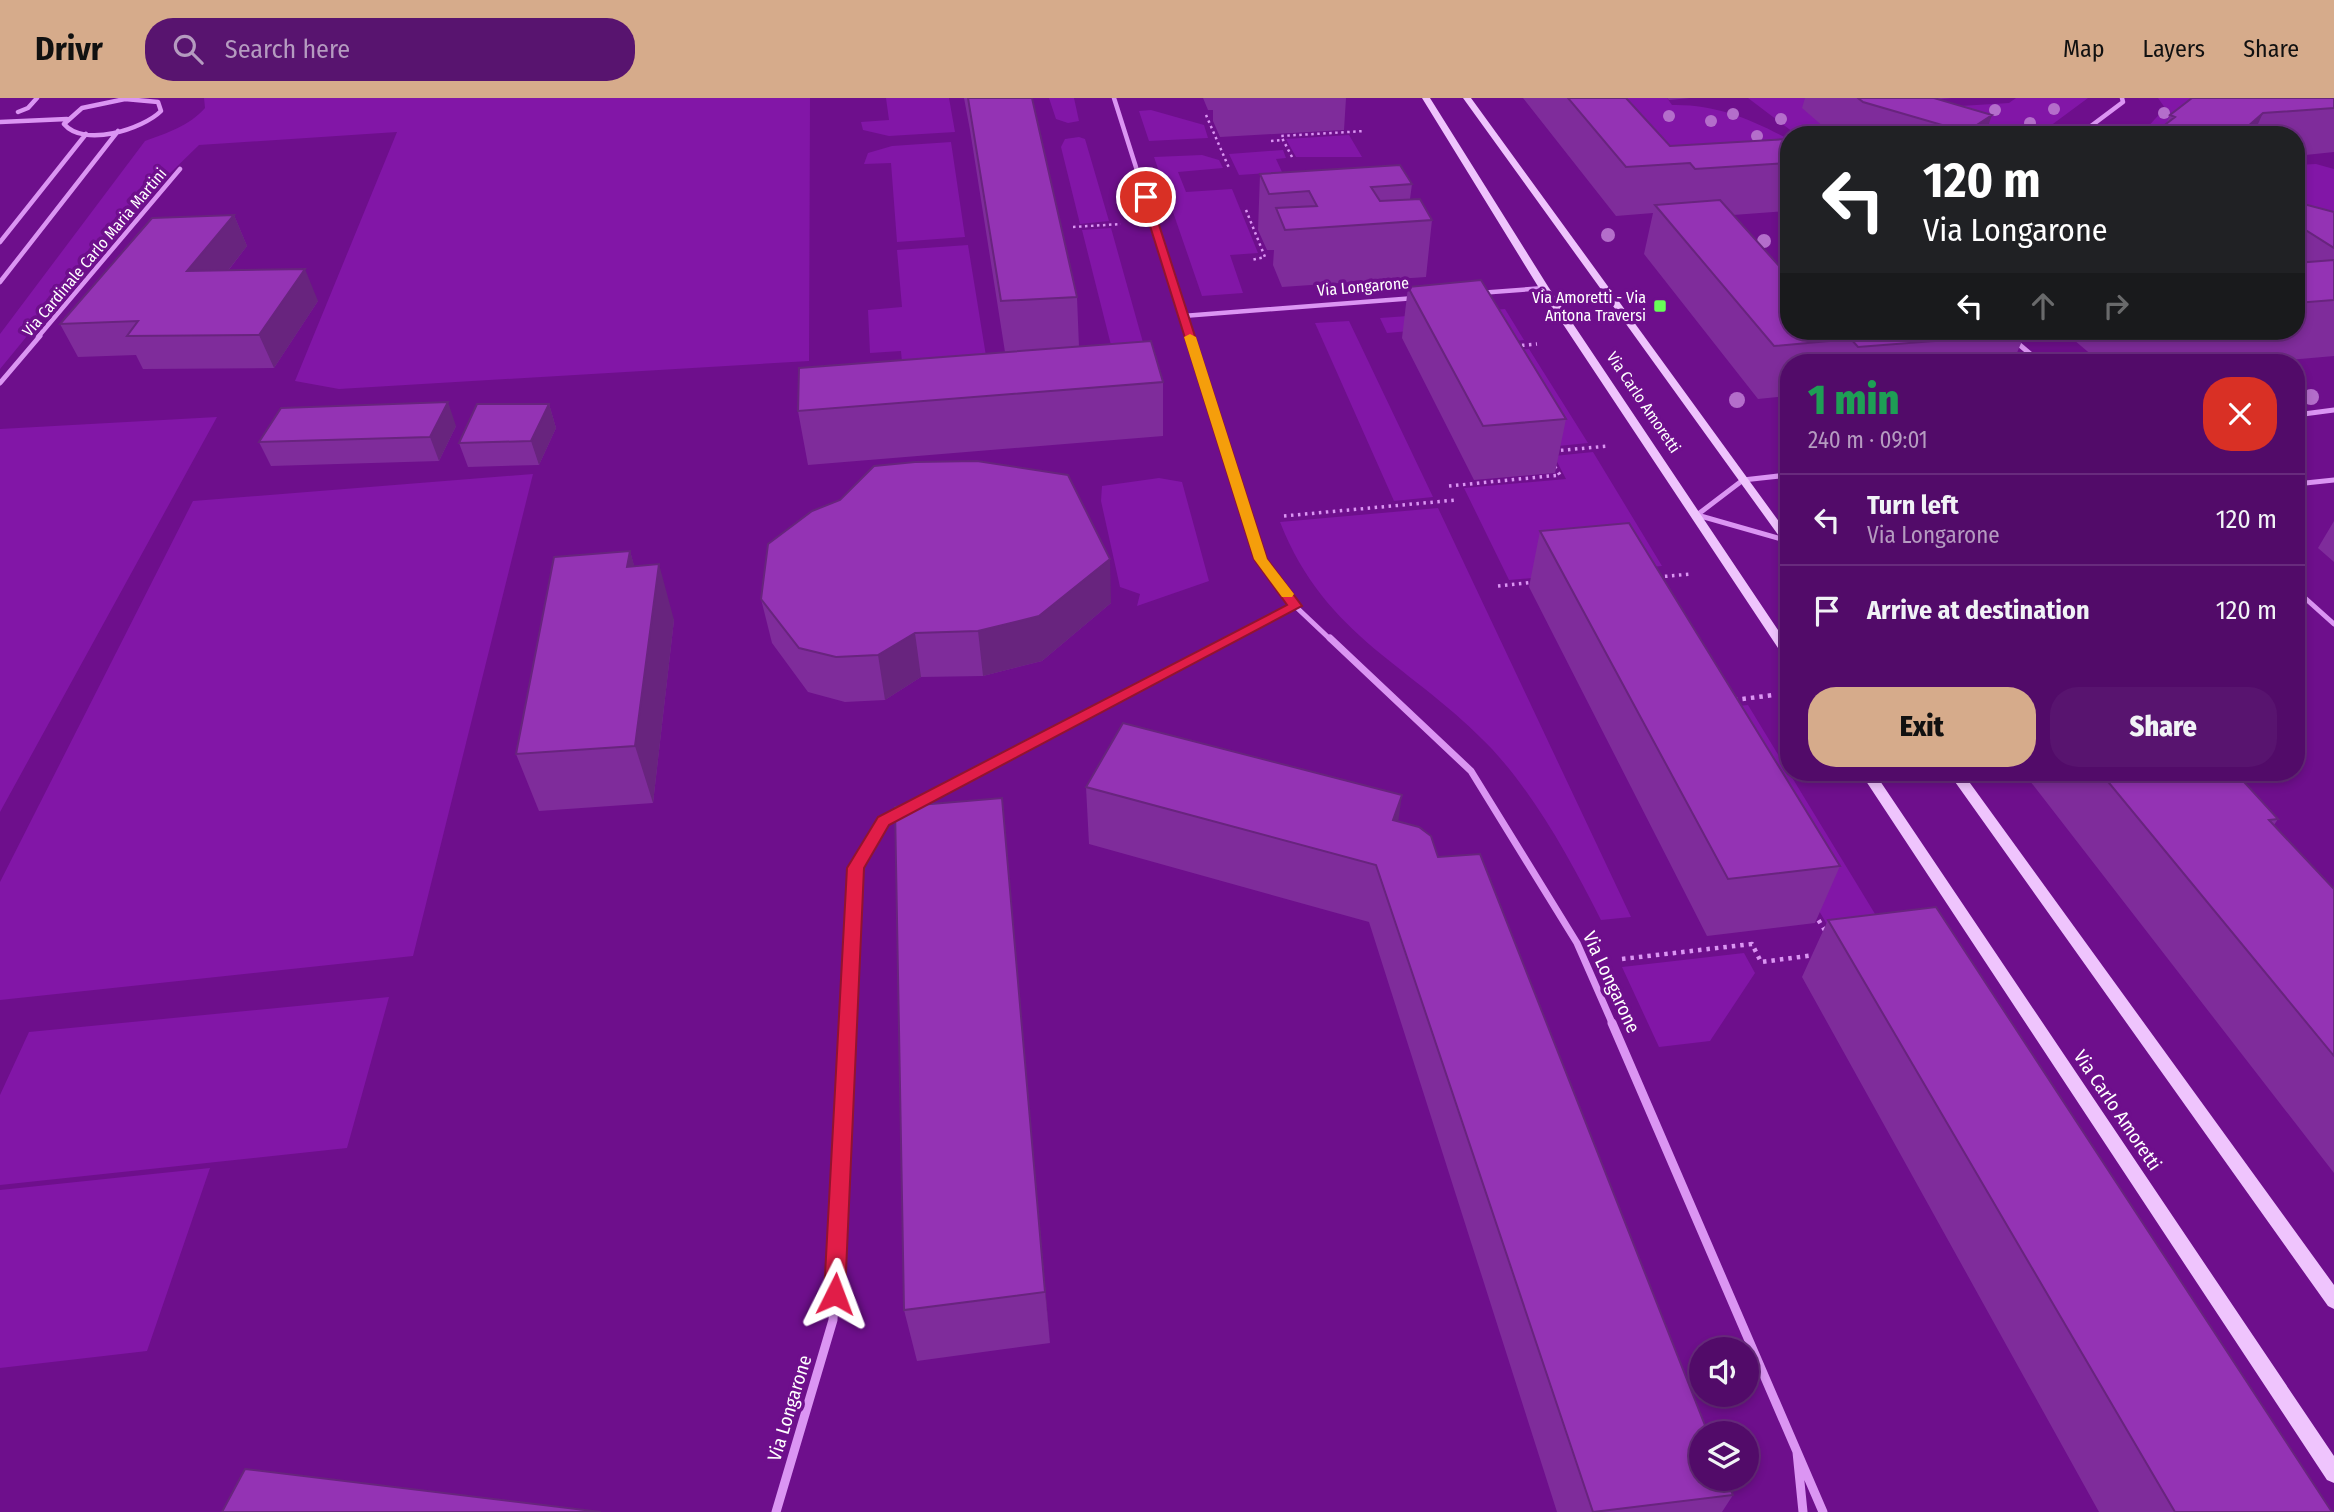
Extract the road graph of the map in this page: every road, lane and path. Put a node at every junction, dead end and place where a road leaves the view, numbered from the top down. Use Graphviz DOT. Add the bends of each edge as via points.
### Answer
graph roads {
  1 [pos="37,98"];
  2 [pos="1114,98"];
  3 [pos="1426,98"];
  4 [pos="1467,98"];
  5 [pos="2122,98"];
  6 [pos="18,112"];
  7 [pos="1206,115"];
  8 [pos="66,118"];
  9 [pos="0,122"];
  10 [pos="2091,126"];
  11 [pos="118,131"];
  12 [pos="1365,131"];
  13 [pos="86,134"];
  14 [pos="1283,140"];
  15 [pos="1271,141"];
  16 [pos="1292,157"];
  17 [pos="1229,168"];
  18 [pos="180,169"];
  19 [pos="1246,209"];
  20 [pos="1153,222"];
  21 [pos="1266,227"];
  22 [pos="1073,228"];
  23 [pos="1252,228"];
  24 [pos="0,242"];
  25 [pos="1251,260"];
  26 [pos="0,282"];
  27 [pos="1544,288"];
  28 [pos="1474,293"];
  29 [pos="1422,297"];
  30 [pos="1183,316"];
  31 [pos="2014,340"];
  32 [pos="1548,343"];
  33 [pos="1511,346"];
  34 [pos="2031,354"];
  35 [pos="0,383"];
  36 [pos="2334,410"];
  37 [pos="2305,414"];
  38 [pos="1614,446"];
  39 [pos="1546,452"];
  40 [pos="1553,463"];
  41 [pos="1780,476"];
  42 [pos="1743,480"];
  43 [pos="2334,480"];
  44 [pos="2305,483"];
  45 [pos="1449,486"];
  46 [pos="1456,500"];
  47 [pos="1697,515"];
  48 [pos="1248,519"];
  49 [pos="1780,530"];
  50 [pos="1780,539"];
  51 [pos="1696,573"];
  52 [pos="1647,578"];
  53 [pos="1538,582"];
  54 [pos="1498,586"];
  55 [pos="2305,598"];
  56 [pos="1295,606"];
  57 [pos="2334,624"];
  58 [pos="1780,642"];
  59 [pos="1774,695"];
  60 [pos="1720,701"];
  61 [pos="1873,781"];
  62 [pos="1961,781"];
  63 [pos="1810,905"];
  64 [pos="1831,941"];
  65 [pos="1825,954"];
  66 [pos="1586,963"];
  67 [pos="2334,1300"];
  68 [pos="1796,1441"];
  69 [pos="2334,1473"];
  70 [pos="776,1512"];
  71 [pos="1803,1512"];
  72 [pos="1823,1512"];
  1 -- 6 [label="street"];
  2 -- 20 [label="street, Via Longarone"];
  3 -- 27 [label="street, Via Carlo Amoretti"];
  4 -- 42 [label="street, Via Carlo Amoretti"];
  5 -- 10 [label="street" via="2123,102"];
  7 -- 17 [label="path"];
  8 -- 9 [label="street"];
  8 -- 11 [label="street" via="110,100 150,100 162,106 149,121"];
  8 -- 13 [label="street" via="67,128"];
  11 -- 13 [label="street"];
  11 -- 26 [label="street"];
  12 -- 14 [label="path" via="1281,136"];
  13 -- 24 [label="street"];
  14 -- 15 [label="path"];
  14 -- 16 [label="path"];
  18 -- 35 [label="street, Via Cardinale Carlo Maria Martini"];
  19 -- 23 [label="path"];
  20 -- 22 [label="path"];
  20 -- 30 [label="street, Via Longarone"];
  21 -- 23 [label="path"];
  23 -- 25 [label="path" via="1265,257"];
  27 -- 28 [label="street"];
  27 -- 47 [label="street, Via Carlo Amoretti"];
  29 -- 30 [label="street, Via Longarone"];
  30 -- 48 [label="street, Via Longarone"];
  31 -- 34 [label="street"];
  32 -- 33 [label="path"];
  36 -- 37 [label="street"];
  38 -- 39 [label="path"];
  40 -- 45 [label="path" via="1560,475"];
  41 -- 42 [label="street"];
  42 -- 47 [label="street"];
  42 -- 49 [label="street, Via Carlo Amoretti"];
  43 -- 44 [label="street"];
  46 -- 48 [label="path"];
  47 -- 50 [label="street"];
  47 -- 58 [label="street, Via Carlo Amoretti"];
  48 -- 56 [label="street, Via Longarone" via="1261,559"];
  51 -- 52 [label="path"];
  53 -- 54 [label="path"];
  55 -- 57 [label="street"];
  56 -- 66 [label="street, Via Longarone" via="1471,771"];
  56 -- 70 [label="street, Via Longarone" via="884,821 856,868 834,1320"];
  59 -- 60 [label="path"];
  61 -- 69 [label="street, Via Carlo Amoretti"];
  62 -- 67 [label="street"];
  63 -- 64 [label="path"];
  65 -- 66 [label="path" via="1761,962 1752,944"];
  66 -- 68 [label="street, Via Longarone"];
  68 -- 71 [label="street, Via Longarone"];
  68 -- 72 [label="street, Via Longarone"];
}
